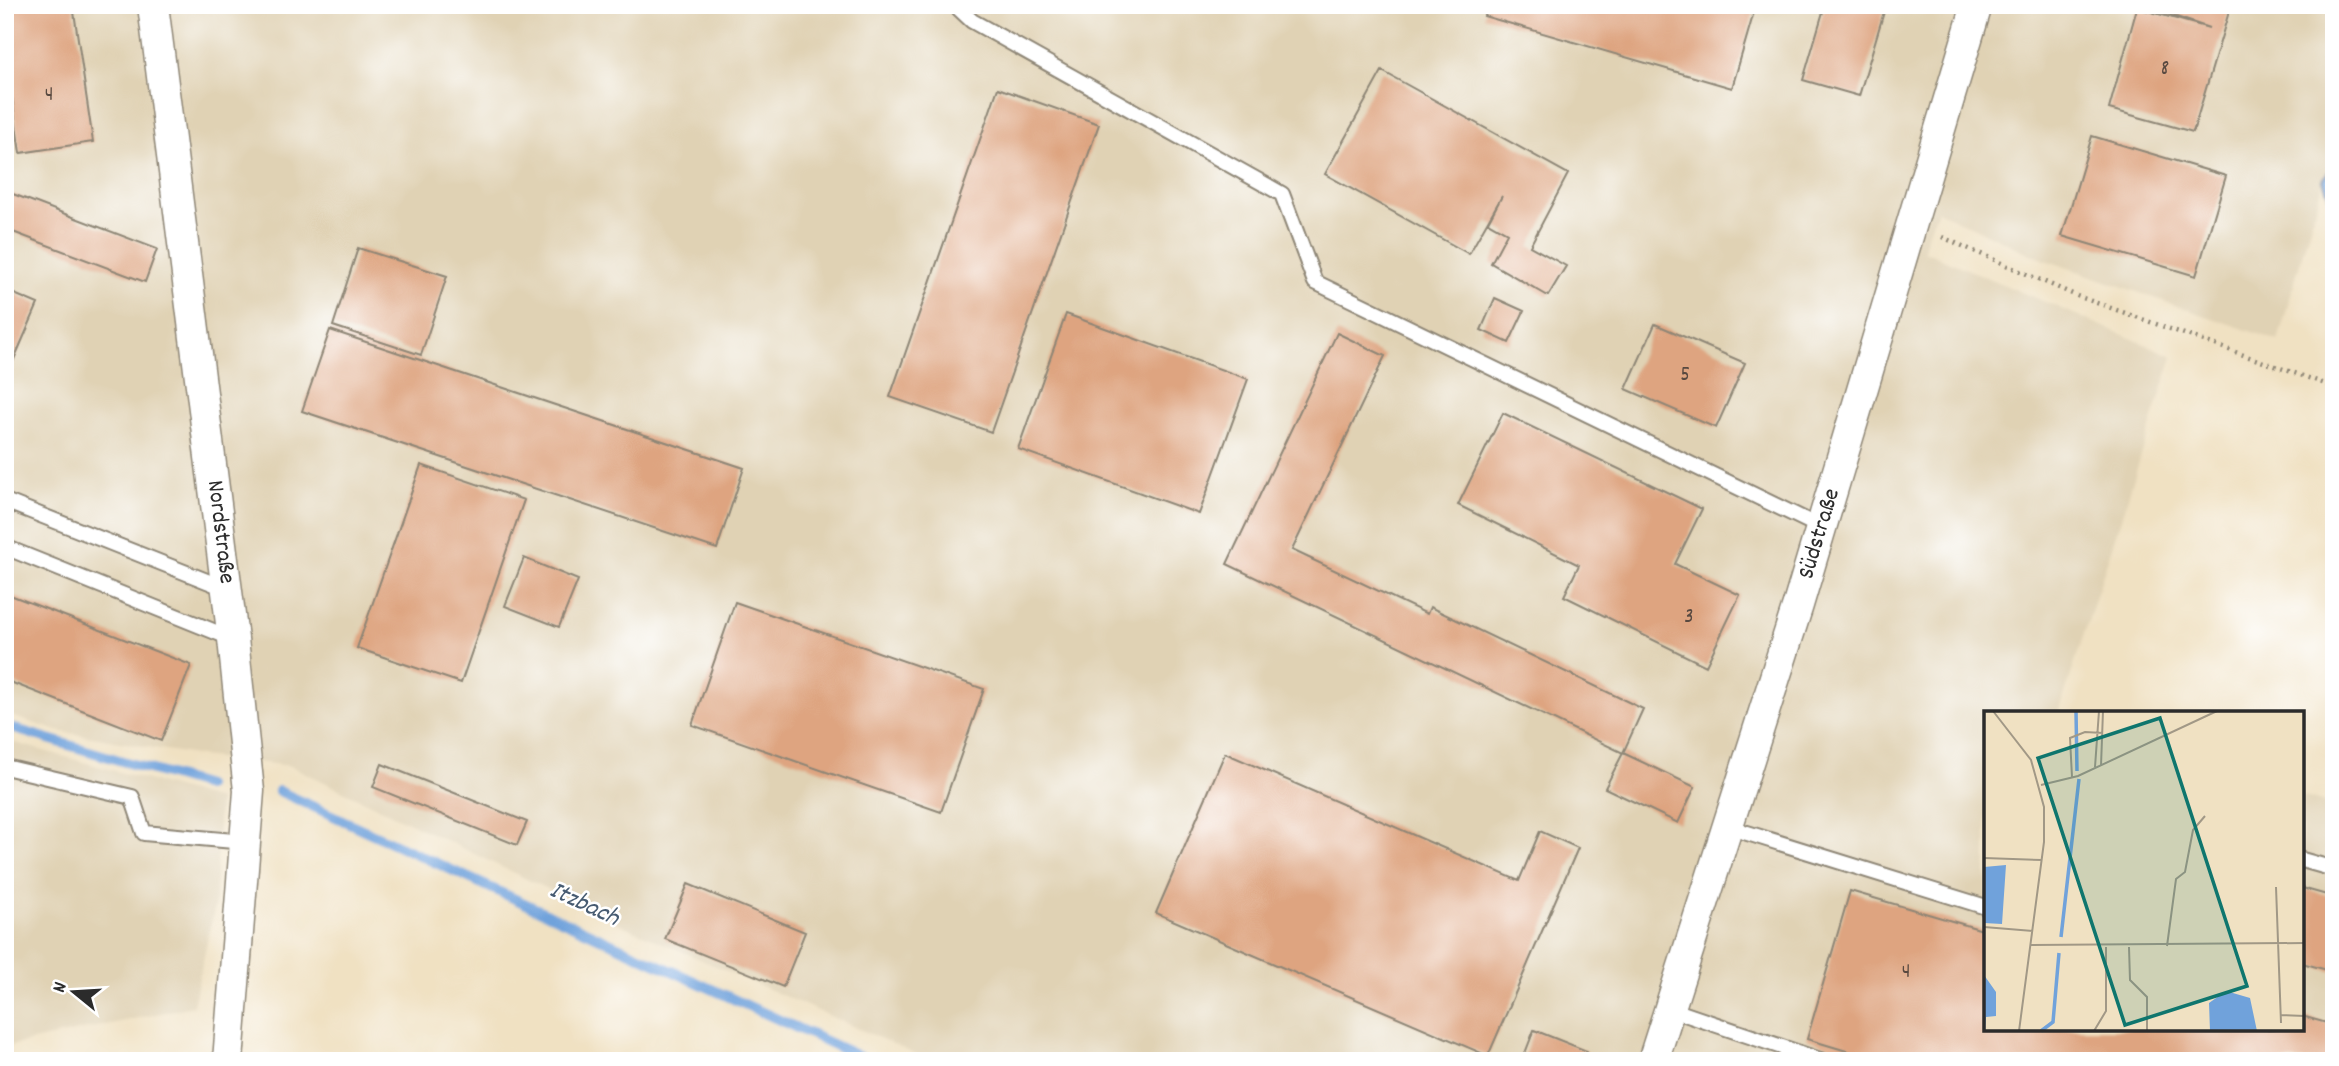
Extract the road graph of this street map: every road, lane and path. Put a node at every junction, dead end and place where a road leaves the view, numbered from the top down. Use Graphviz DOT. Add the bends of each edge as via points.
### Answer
graph roads {
  1 [pos="153,5"];
  2 [pos="955,5"];
  3 [pos="1977,5"];
  4 [pos="1912,225"];
  5 [pos="2334,387"];
  6 [pos="5,501"];
  7 [pos="1822,528"];
  8 [pos="5,547"];
  9 [pos="227,589"];
  10 [pos="233,639"];
  11 [pos="5,767"];
  12 [pos="1728,827"];
  13 [pos="245,842"];
  14 [pos="2304,861"];
  15 [pos="2334,869"];
  16 [pos="1984,906"];
  17 [pos="1670,1009"];
  18 [pos="228,1061"];
  19 [pos="1653,1061"];
  20 [pos="1822,1061"];
  1 -- 9 [label="street, Nordstraße"];
  2 -- 7 [label="lane" via="972,21 1282,194 1315,282"];
  3 -- 4 [label="street, Südstraße"];
  4 -- 5 [label="path" via="2077,296"];
  4 -- 7 [label="street, Südstraße"];
  6 -- 9 [label="lane"];
  7 -- 12 [label="street, Südstraße"];
  8 -- 10 [label="lane"];
  9 -- 10 [label="street, Nordstraße"];
  10 -- 13 [label="street, Nordstraße" via="249,791"];
  11 -- 13 [label="lane" via="132,797 144,833"];
  12 -- 16 [label="lane"];
  12 -- 17 [label="street, Südstraße"];
  13 -- 18 [label="street, Nordstraße"];
  14 -- 15 [label="lane"];
  17 -- 19 [label="street, Südstraße"];
  17 -- 20 [label="lane"];
}
